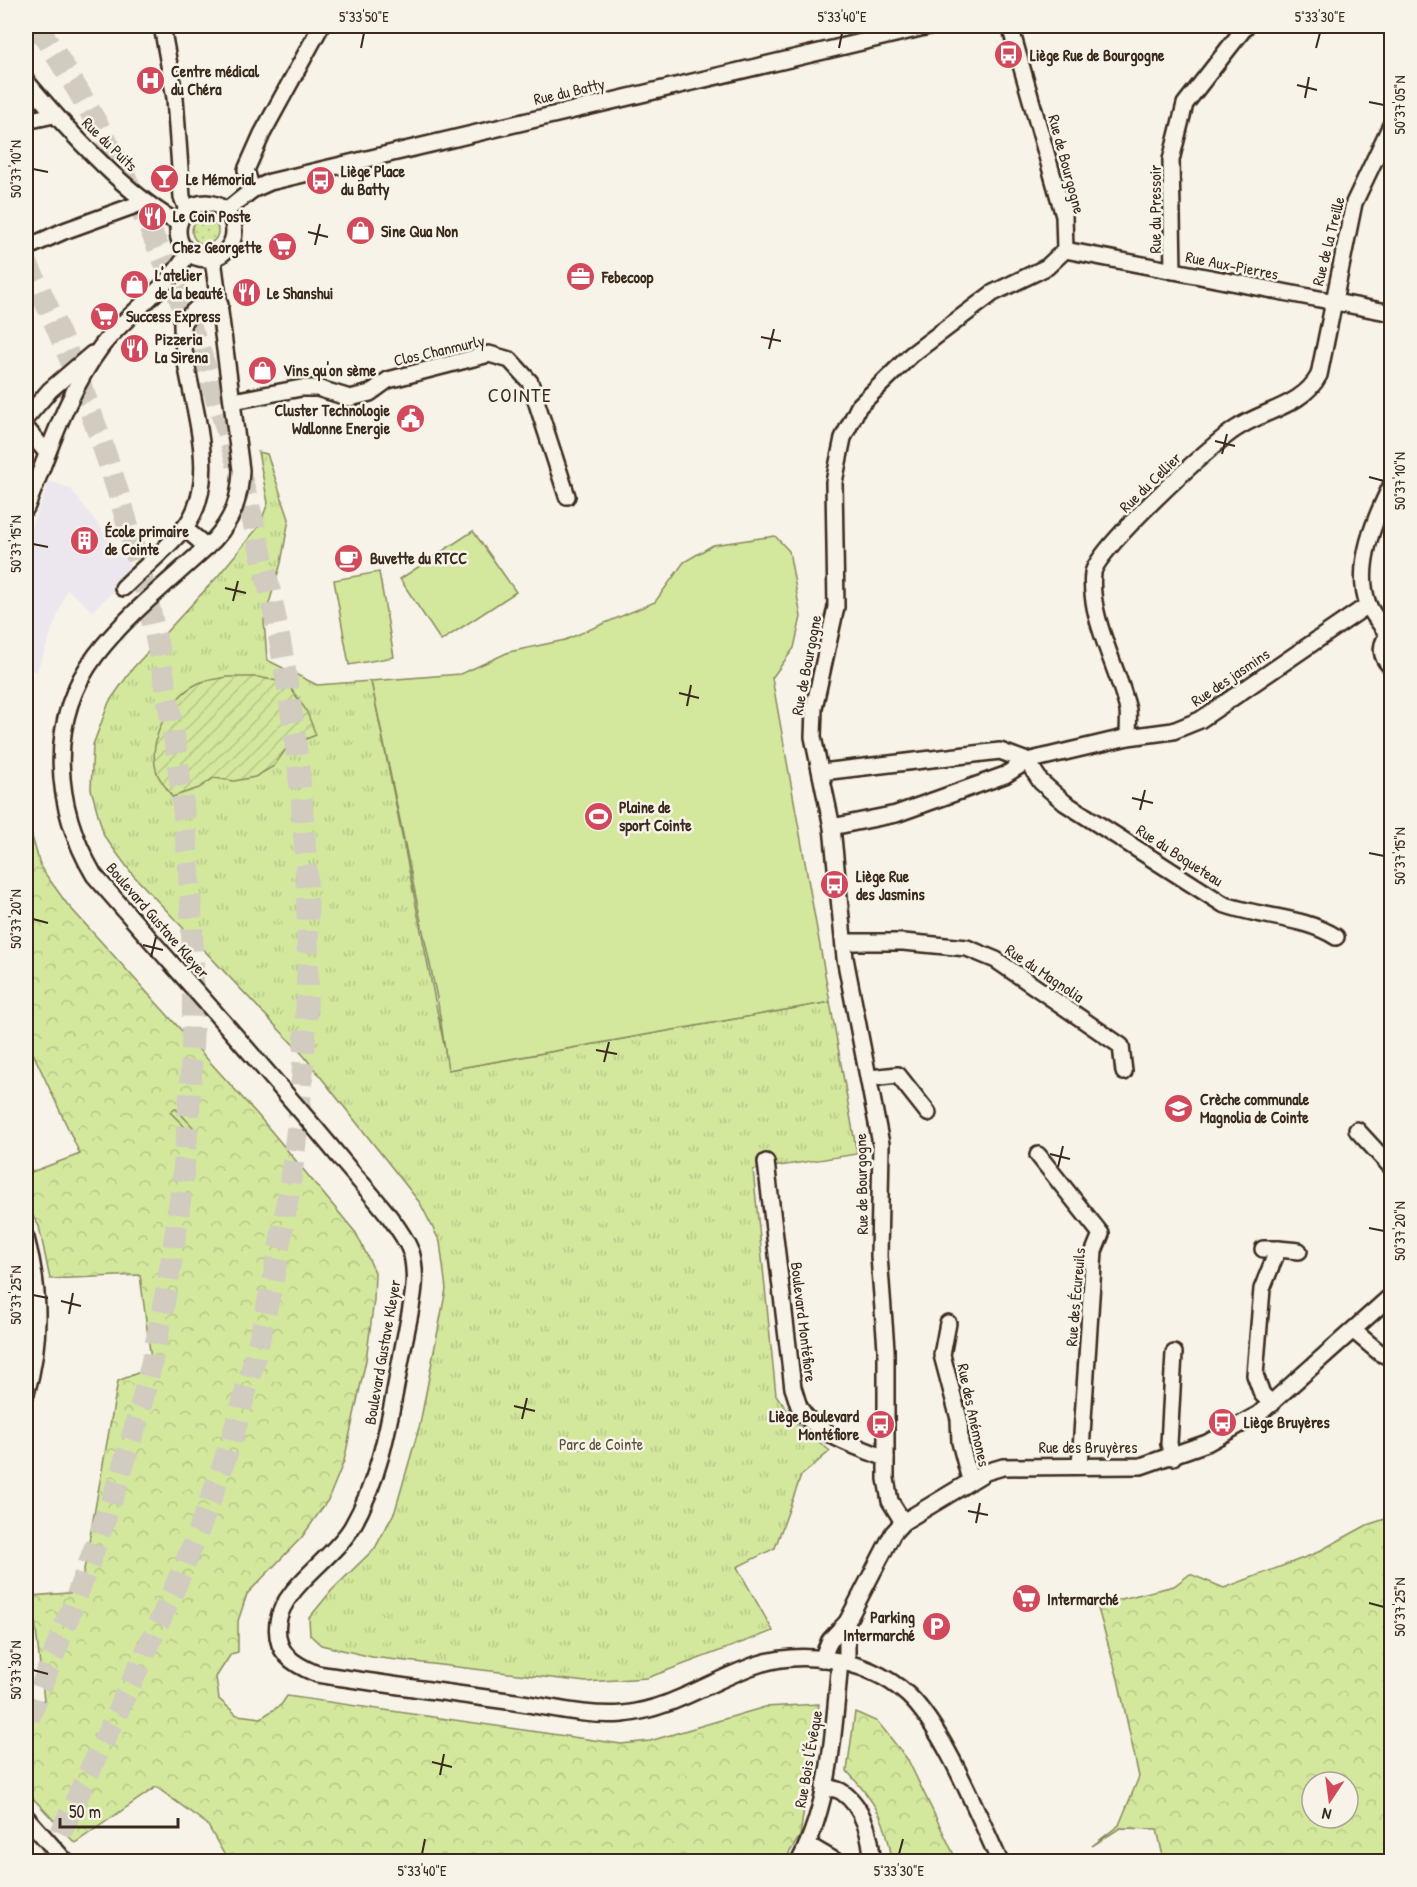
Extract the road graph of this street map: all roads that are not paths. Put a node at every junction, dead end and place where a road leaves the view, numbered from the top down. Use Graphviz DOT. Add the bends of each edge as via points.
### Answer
graph roads {
  1 [pos="162,26"];
  2 [pos="321,26"];
  3 [pos="929,26"];
  4 [pos="1010,26"];
  5 [pos="1246,26"];
  6 [pos="26,81"];
  7 [pos="54,115"];
  8 [pos="26,121"];
  9 [pos="1392,123"];
  10 [pos="252,190"];
  11 [pos="144,202"];
  12 [pos="226,211"];
  13 [pos="183,216"];
  14 [pos="26,249"];
  15 [pos="1065,250"];
  16 [pos="188,253"];
  17 [pos="213,259"];
  18 [pos="1173,271"];
  19 [pos="1332,302"];
  20 [pos="220,305"];
  21 [pos="1392,313"];
  22 [pos="102,346"];
  23 [pos="233,401"];
  24 [pos="26,418"];
  25 [pos="26,428"];
  26 [pos="47,453"];
  27 [pos="1392,484"];
  28 [pos="567,496"];
  29 [pos="26,508"];
  30 [pos="184,528"];
  31 [pos="207,547"];
  32 [pos="123,588"];
  33 [pos="1368,605"];
  34 [pos="1390,634"];
  35 [pos="1392,667"];
  36 [pos="1128,737"];
  37 [pos="1026,761"];
  38 [pos="822,772"];
  39 [pos="832,827"];
  40 [pos="1336,937"];
  41 [pos="844,942"];
  42 [pos="1124,1072"];
  43 [pos="870,1078"];
  44 [pos="928,1113"];
  45 [pos="1357,1130"];
  46 [pos="1038,1155"];
  47 [pos="766,1162"];
  48 [pos="1392,1168"];
  49 [pos="26,1238"];
  50 [pos="1299,1251"];
  51 [pos="1392,1295"];
  52 [pos="948,1323"];
  53 [pos="1354,1331"];
  54 [pos="1174,1353"];
  55 [pos="1392,1358"];
  56 [pos="26,1394"];
  57 [pos="1272,1404"];
  58 [pos="1173,1457"];
  59 [pos="886,1458"];
  60 [pos="1080,1466"];
  61 [pos="970,1480"];
  62 [pos="903,1522"];
  63 [pos="847,1622"];
  64 [pos="822,1659"];
  65 [pos="843,1662"];
  66 [pos="824,1787"];
  67 [pos="26,1817"];
  68 [pos="808,1845"];
  69 [pos="66,1862"];
  70 [pos="799,1862"];
  71 [pos="837,1862"];
  72 [pos="872,1862"];
  73 [pos="1000,1862"];
  1 -- 13 [label="street" via="175,98"];
  2 -- 10 [label="street" via="246,170"];
  3 -- 10 [label="street, Rue du Batty" via="368,157"];
  4 -- 15 [label="street, Rue de Bourgogne" via="1064,216"];
  5 -- 18 [label="street, Rue du Pressoir" via="1185,104 1171,160"];
  6 -- 7 [label="street, Rue du Puits"];
  7 -- 8 [label="street"];
  7 -- 11 [label="street, Rue du Puits"];
  9 -- 19 [label="street, Rue de la Treille" via="1354,203"];
  10 -- 12 [label="street, Rue du Batty"];
  11 -- 13 [label="street, Rue du Puits"];
  11 -- 14 [label="street"];
  12 -- 13 [label="street" via="205,202"];
  12 -- 17 [label="street" via="234,224 233,241 222,255"];
  13 -- 16 [label="street" via="178,237"];
  15 -- 18 [label="street, Rue Aux-Pierres"];
  15 -- 38 [label="street, Rue de Bourgogne" via="1047,267 993,293 911,355 859,406 843,438 834,482 836,607 814,708 813,737"];
  16 -- 17 [label="street" via="204,260"];
  16 -- 22 [label="street"];
  17 -- 20 [label="street, Boulevard Gustave Kleyer"];
  18 -- 19 [label="street, Rue Aux-Pierres"];
  19 -- 21 [label="street, Rue Aux-Pierres"];
  19 -- 36 [label="street, Rue du Cellier" via="1319,375 1311,390 1236,428 1145,511 1093,570 1092,597 1128,712"];
  20 -- 23 [label="street, Boulevard Gustave Kleyer"];
  20 -- 30 [label="street" via="196,309 182,322 183,350 203,461 202,490"];
  22 -- 24 [label="street" via="50,390"];
  22 -- 26 [label="street" via="81,380"];
  23 -- 28 [label="street, Clos Chanmurly" via="301,388 317,388 350,398 370,393 388,380 489,354 510,360 530,382"];
  23 -- 31 [label="street, Boulevard Gustave Kleyer" via="241,470 239,497 225,527"];
  25 -- 26 [label="street"];
  26 -- 29 [label="street"];
  27 -- 33 [label="street" via="1364,565"];
  30 -- 31 [label="street"];
  30 -- 32 [label="street"];
  31 -- 64 [label="street, Boulevard Gustave Kleyer" via="108,639 90,664 69,707 60,754 61,777 69,825 94,875 304,1114 412,1253 414,1285 386,1440 372,1485 351,1528 287,1599 279,1619 277,1640 285,1657 317,1674 598,1714 652,1709 772,1659"];
  33 -- 34 [label="street"];
  33 -- 36 [label="street, Rue des jasmins" via="1200,720 1173,730"];
  34 -- 35 [label="street" via="1382,648"];
  36 -- 37 [label="street, Rue des jasmins"];
  37 -- 38 [label="street" via="1000,751"];
  37 -- 39 [label="street, Rue des jasmins" via="1005,775 896,814"];
  37 -- 40 [label="street, Rue du Boqueteau" via="1041,782 1065,803 1223,904 1245,913 1319,926"];
  38 -- 39 [label="street, Rue de Bourgogne"];
  39 -- 41 [label="street, Rue de Bourgogne"];
  41 -- 42 [label="street, Rue du Magnolia" via="967,948 996,960 1122,1046"];
  41 -- 43 [label="street, Rue de Bourgogne"];
  43 -- 44 [label="street" via="898,1075"];
  43 -- 59 [label="street, Rue de Bourgogne" via="881,1154 879,1256 886,1349"];
  45 -- 48 [label="street"];
  46 -- 60 [label="street, Rue des Écureuils" via="1107,1234 1094,1251"];
  47 -- 59 [label="street, Boulevard Montéfiore" via="793,1388 801,1410 815,1425 857,1448"];
  49 -- 56 [label="street" via="37,1309 36,1347"];
  50 -- 57 [label="street" via="1270,1249 1262,1289 1255,1375 1262,1394"];
  51 -- 53 [label="street, Rue des Bruyères"];
  52 -- 61 [label="street, Rue des Anémones" via="942,1355"];
  53 -- 55 [label="street"];
  53 -- 57 [label="street, Rue des Bruyères"];
  54 -- 58 [label="street" via="1169,1444"];
  57 -- 58 [label="street, Rue des Bruyères" via="1240,1427"];
  58 -- 60 [label="street, Rue des Bruyères" via="1141,1466"];
  59 -- 62 [label="street" via="890,1501"];
  60 -- 61 [label="street, Rue des Bruyères" via="1003,1467"];
  61 -- 62 [label="street, Rue des Bruyères"];
  62 -- 63 [label="street" via="889,1540"];
  63 -- 64 [label="street" via="830,1640"];
  63 -- 65 [label="street, Rue Bois l'Évêque"];
  64 -- 65 [label="street, Boulevard Gustave Kleyer"];
  65 -- 66 [label="street, Rue Bois l'Évêque"];
  65 -- 73 [label="street, Boulevard Gustave Kleyer" via="885,1678 920,1709 945,1748"];
  66 -- 68 [label="street, Rue Bois l'Évêque"];
  66 -- 72 [label="street" via="842,1791 857,1808 866,1826"];
  67 -- 69 [label="street"];
  68 -- 70 [label="street, Rue Bois l'Évêque"];
  68 -- 71 [label="street"];
}
